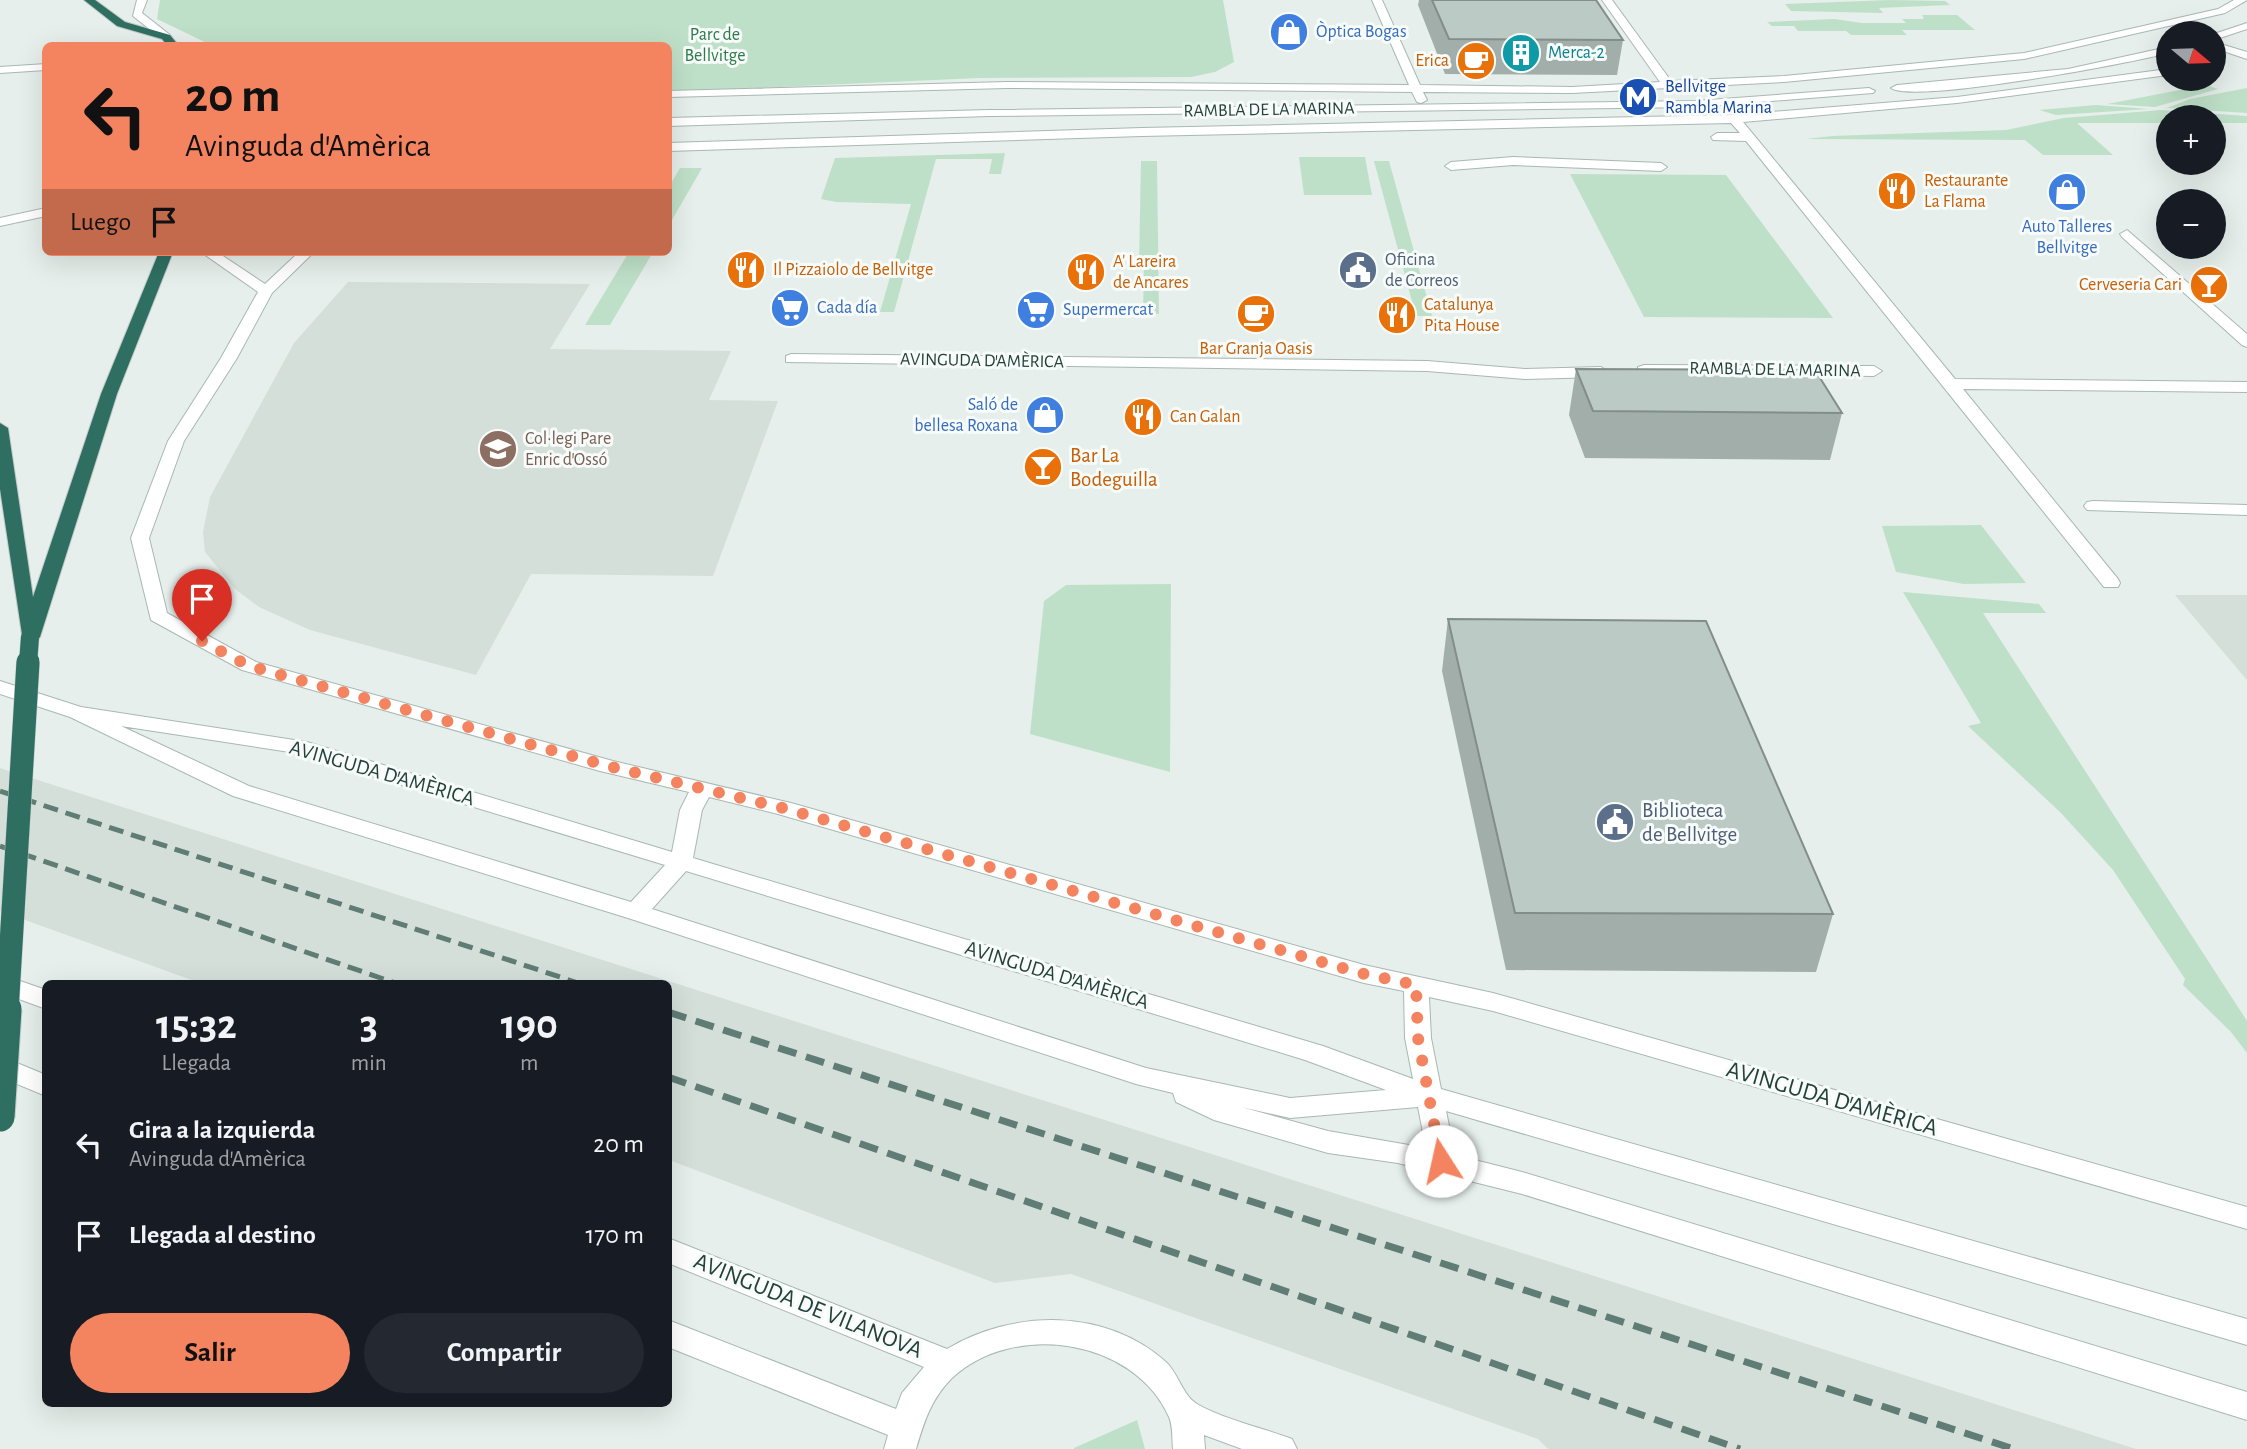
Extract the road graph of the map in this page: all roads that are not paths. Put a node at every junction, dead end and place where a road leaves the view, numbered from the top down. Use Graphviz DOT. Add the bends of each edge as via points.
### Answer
graph roads {
  1 [pos="89,0"];
  2 [pos="142,0"];
  3 [pos="1378,0"];
  4 [pos="1606,0"];
  5 [pos="2242,0"];
  6 [pos="2247,26"];
  7 [pos="2151,29"];
  8 [pos="2156,30"];
  9 [pos="2226,33"];
  10 [pos="170,41"];
  11 [pos="2226,48"];
  12 [pos="2156,54"];
  13 [pos="2245,54"];
  14 [pos="2226,60"];
  15 [pos="42,68"];
  16 [pos="0,70"];
  17 [pos="1848,73"];
  18 [pos="2156,74"];
  19 [pos="1668,85"];
  20 [pos="1897,88"];
  21 [pos="1415,90"];
  22 [pos="1869,91"];
  23 [pos="672,94"];
  24 [pos="1895,104"];
  25 [pos="1427,109"];
  26 [pos="1734,119"];
  27 [pos="672,122"];
  28 [pos="1438,128"];
  29 [pos="1749,136"];
  30 [pos="1717,137"];
  31 [pos="672,147"];
  32 [pos="1451,166"];
  33 [pos="1661,167"];
  34 [pos="42,213"];
  35 [pos="0,222"];
  36 [pos="2127,234"];
  37 [pos="164,256"];
  38 [pos="214,256"];
  39 [pos="303,256"];
  40 [pos="266,291"];
  41 [pos="2247,342"];
  42 [pos="792,359"];
  43 [pos="1172,363"];
  44 [pos="1874,371"];
  45 [pos="1949,384"];
  46 [pos="2247,387"];
  47 [pos="0,428"];
  48 [pos="2093,506"];
  49 [pos="2247,510"];
  50 [pos="2111,583"];
  51 [pos="30,637"];
  52 [pos="0,687"];
  53 [pos="77,713"];
  54 [pos="702,789"];
  55 [pos="681,862"];
  56 [pos="636,912"];
  57 [pos="0,983"];
  58 [pos="1416,985"];
  59 [pos="42,999"];
  60 [pos="0,1066"];
  61 [pos="1145,1077"];
  62 [pos="42,1084"];
  63 [pos="1430,1096"];
  64 [pos="0,1117"];
  65 [pos="1441,1161"];
  66 [pos="2247,1218"];
  67 [pos="672,1252"];
  68 [pos="2247,1332"];
  69 [pos="672,1336"];
  70 [pos="948,1363"];
  71 [pos="2247,1406"];
  72 [pos="1183,1413"];
  73 [pos="901,1438"];
  74 [pos="1189,1449"];
  75 [pos="1281,1449"];
  1 -- 10 [label="highway" via="121,24"];
  2 -- 10 [label="street" via="137,14"];
  3 -- 21 [label="street"];
  4 -- 19 [label="street"];
  5 -- 7 [label="street, RAMBLA DE LA MARINA" via="2221,11"];
  6 -- 9 [label="street"];
  7 -- 8 [label="street, RAMBLA DE LA MARINA"];
  7 -- 17 [label="street, RAMBLA DE LA MARINA" via="2024,56"];
  11 -- 13 [label="street"];
  12 -- 20 [label="street" via="2030,77"];
  13 -- 14 [label="street"];
  15 -- 16 [label="street"];
  17 -- 19 [label="street, RAMBLA DE LA MARINA"];
  17 -- 24 [label="street, RAMBLA DE LA MARINA" via="1875,83 1896,99"];
  18 -- 24 [label="street, RAMBLA DE LA MARINA"];
  19 -- 21 [label="street, RAMBLA DE LA MARINA"];
  21 -- 23 [label="street, RAMBLA DE LA MARINA" via="1007,85"];
  21 -- 25 [label="street"];
  22 -- 25 [label="street, RAMBLA DE LA MARINA" via="1695,104"];
  24 -- 26 [label="street, RAMBLA DE LA MARINA"];
  25 -- 27 [label="street, RAMBLA DE LA MARINA"];
  25 -- 28 [label="street"];
  26 -- 28 [label="street, RAMBLA DE LA MARINA"];
  26 -- 29 [label="street"];
  28 -- 31 [label="street, RAMBLA DE LA MARINA"];
  29 -- 30 [label="street"];
  29 -- 45 [label="street"];
  32 -- 33 [label="street" via="1513,161"];
  34 -- 35 [label="street"];
  36 -- 41 [label="street"];
  37 -- 51 [label="highway" via="109,394"];
  38 -- 40 [label="street"];
  39 -- 40 [label="street, AVINGUDA D'AMÈRICA"];
  40 -- 54 [label="street, AVINGUDA D'AMÈRICA" via="176,441 140,538 158,616 249,666"];
  42 -- 43 [label="street, AVINGUDA D'AMÈRICA"];
  43 -- 44 [label="street, RAMBLA DE LA MARINA" via="1427,366 1525,374"];
  45 -- 46 [label="street"];
  45 -- 50 [label="street"];
  47 -- 51 [label="highway"];
  48 -- 49 [label="street"];
  51 -- 64 [label="highway, bridge"];
  52 -- 53 [label="street, AVINGUDA D'AMÈRICA"];
  53 -- 55 [label="street, AVINGUDA D'AMÈRICA" via="299,747"];
  53 -- 56 [label="street, AVINGUDA D'AMÈRICA" via="241,791"];
  54 -- 55 [label="street" via="691,810"];
  54 -- 58 [label="street, AVINGUDA D'AMÈRICA"];
  55 -- 56 [label="street"];
  55 -- 63 [label="street, AVINGUDA D'AMÈRICA" via="1314,1053"];
  56 -- 61 [label="street, AVINGUDA D'AMÈRICA"];
  57 -- 59 [label="street"];
  58 -- 63 [label="street" via="1418,1038"];
  58 -- 66 [label="street, AVINGUDA D'AMÈRICA" via="1506,1006"];
  60 -- 62 [label="street"];
  61 -- 63 [label="street, AVINGUDA D'AMÈRICA" via="1290,1108"];
  61 -- 65 [label="street, AVINGUDA D'AMÈRICA" via="1224,1113 1328,1142"];
  63 -- 65 [label="street"];
  63 -- 68 [label="street, AVINGUDA D'AMÈRICA"];
  65 -- 71 [label="street, AVINGUDA D'AMÈRICA"];
  67 -- 70 [label="street, AVINGUDA DE VILANOVA"];
  69 -- 73 [label="street"];
  70 -- 72 [label="street" via="991,1340 1051,1329 1098,1336 1122,1346 1159,1375"];
  70 -- 73 [label="street" via="925,1385"];
  72 -- 74 [label="street"];
  72 -- 75 [label="street"];
}
